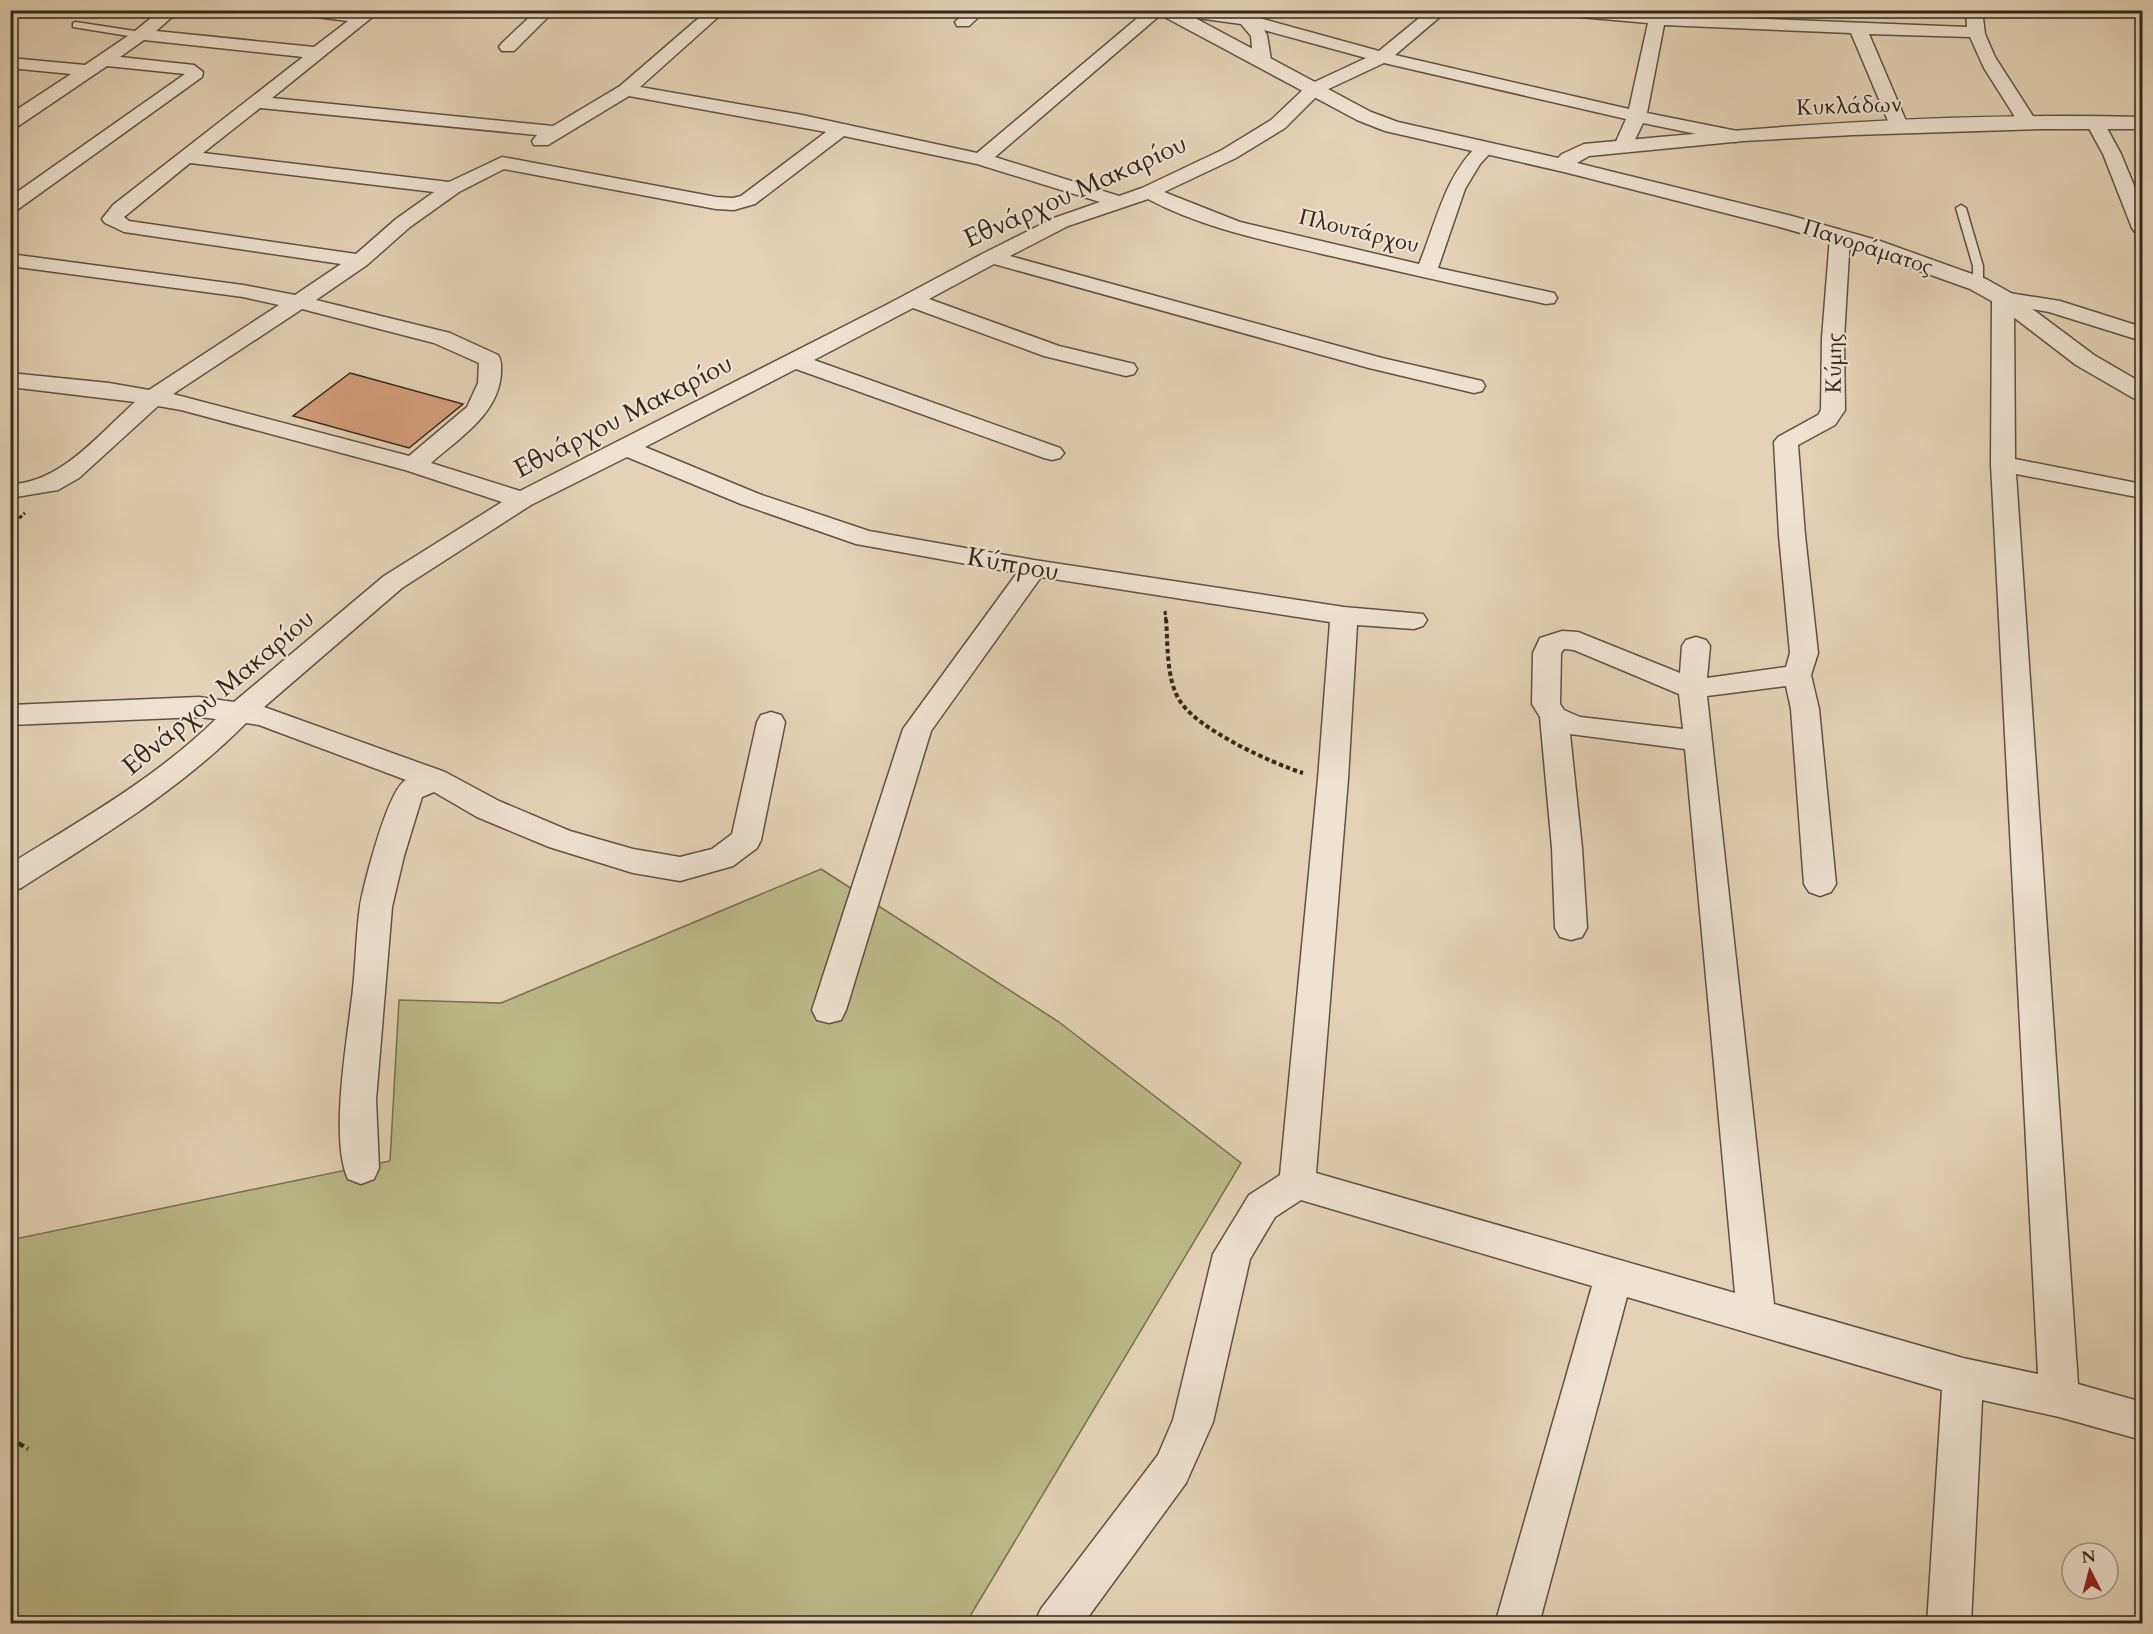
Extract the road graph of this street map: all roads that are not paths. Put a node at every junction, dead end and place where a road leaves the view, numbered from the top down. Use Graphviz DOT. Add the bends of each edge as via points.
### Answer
graph roads {
  1 [pos="172,10"];
  2 [pos="300,10"];
  3 [pos="547,10"];
  4 [pos="718,10"];
  5 [pos="978,10"];
  6 [pos="1158,10"];
  7 [pos="1165,10"];
  8 [pos="1175,10"];
  9 [pos="1440,10"];
  10 [pos="1558,10"];
  11 [pos="1974,10"];
  12 [pos="369,14"];
  13 [pos="1242,15"];
  14 [pos="1657,16"];
  15 [pos="963,22"];
  16 [pos="76,25"];
  17 [pos="1858,29"];
  18 [pos="1976,32"];
  19 [pos="141,35"];
  20 [pos="508,47"];
  21 [pos="318,53"];
  22 [pos="1383,57"];
  23 [pos="104,60"];
  24 [pos="1262,60"];
  25 [pos="10,63"];
  26 [pos="88,70"];
  27 [pos="1314,89"];
  28 [pos="626,90"];
  29 [pos="256,102"];
  30 [pos="1637,116"];
  31 [pos="12,120"];
  32 [pos="2096,123"];
  33 [pos="2142,123"];
  34 [pos="2029,124"];
  35 [pos="1900,128"];
  36 [pos="841,129"];
  37 [pos="558,132"];
  38 [pos="1735,136"];
  39 [pos="1623,146"];
  40 [pos="1486,148"];
  41 [pos="188,157"];
  42 [pos="981,159"];
  43 [pos="502,164"];
  44 [pos="1565,166"];
  45 [pos="452,188"];
  46 [pos="1149,192"];
  47 [pos="1119,202"];
  48 [pos="10,206"];
  49 [pos="1961,208"];
  50 [pos="2142,228"];
  51 [pos="1840,237"];
  52 [pos="992,257"];
  53 [pos="10,260"];
  54 [pos="360,261"];
  55 [pos="1426,272"];
  56 [pos="1990,291"];
  57 [pos="1546,298"];
  58 [pos="911,300"];
  59 [pos="299,302"];
  60 [pos="2142,334"];
  61 [pos="793,360"];
  62 [pos="1126,369"];
  63 [pos="10,380"];
  64 [pos="1474,386"];
  65 [pos="2142,393"];
  66 [pos="154,397"];
  67 [pos="627,448"];
  68 [pos="1052,453"];
  69 [pos="2003,464"];
  70 [pos="414,465"];
  71 [pos="10,491"];
  72 [pos="2142,491"];
  73 [pos="522,500"];
  74 [pos="1034,568"];
  75 [pos="1344,616"];
  76 [pos="1414,620"];
  77 [pos="1696,646"];
  78 [pos="1797,675"];
  79 [pos="1692,689"];
  80 [pos="240,712"];
  81 [pos="10,715"];
  82 [pos="1554,717"];
  83 [pos="771,722"];
  84 [pos="1699,741"];
  85 [pos="435,779"];
  86 [pos="10,880"];
  87 [pos="1820,884"];
  88 [pos="1571,928"];
  89 [pos="829,1010"];
  90 [pos="361,1168"];
  91 [pos="1297,1183"];
  92 [pos="1614,1275"];
  93 [pos="1756,1316"];
  94 [pos="1963,1377"];
  95 [pos="2059,1398"];
  96 [pos="2142,1421"];
  97 [pos="1056,1623"];
  98 [pos="1517,1623"];
  99 [pos="1949,1623"];
  1 -- 19 [label="street"];
  2 -- 12 [label="street"];
  3 -- 20 [label="street"];
  4 -- 28 [label="street"];
  5 -- 15 [label="street"];
  6 -- 42 [label="street"];
  7 -- 24 [label="street, Πανοράματος"];
  8 -- 13 [label="street"];
  9 -- 22 [label="street, Εθνάρχου Μακαρίου"];
  10 -- 14 [label="street"];
  11 -- 18 [label="street"];
  12 -- 21 [label="street"];
  13 -- 22 [label="street"];
  13 -- 24 [label="street" via="1260,35"];
  14 -- 17 [label="street"];
  14 -- 30 [label="street"];
  16 -- 19 [label="lane"];
  17 -- 18 [label="street" via="1880,21"];
  17 -- 35 [label="street"];
  18 -- 34 [label="street"];
  19 -- 21 [label="street"];
  19 -- 23 [label="street"];
  21 -- 29 [label="street"];
  22 -- 27 [label="street, Εθνάρχου Μακαρίου"];
  22 -- 30 [label="street"];
  23 -- 26 [label="street"];
  23 -- 48 [label="street" via="194,72 193,77"];
  24 -- 27 [label="street, Πανοράματος"];
  25 -- 26 [label="street"];
  26 -- 31 [label="street"];
  27 -- 40 [label="street, Πανοράματος" via="1392,127"];
  27 -- 46 [label="street, Εθνάρχου Μακαρίου" via="1278,124 1229,154"];
  28 -- 36 [label="street"];
  28 -- 37 [label="street"];
  29 -- 37 [label="street"];
  29 -- 41 [label="street"];
  30 -- 38 [label="street"];
  30 -- 39 [label="street"];
  32 -- 33 [label="street, Κυκλάδων"];
  32 -- 34 [label="street, Κυκλάδων"];
  32 -- 50 [label="street"];
  34 -- 35 [label="street, Κυκλάδων"];
  35 -- 38 [label="street, Κυκλάδων"];
  36 -- 42 [label="street"];
  36 -- 43 [label="street" via="748,200 734,204"];
  37 -- 43 [label="street"];
  38 -- 39 [label="street, Κυκλάδων"];
  39 -- 44 [label="street, Κυκλάδων" via="1575,154"];
  40 -- 44 [label="street, Πανοράματος"];
  40 -- 55 [label="street, Πλουτάρχου" via="1464,172"];
  41 -- 45 [label="street"];
  41 -- 54 [label="street" via="112,219 124,226"];
  42 -- 47 [label="street"];
  43 -- 45 [label="street"];
  44 -- 51 [label="street, Πανοράματος"];
  45 -- 54 [label="street" via="403,223"];
  46 -- 47 [label="street, Εθνάρχου Μακαρίου"];
  46 -- 55 [label="street, Πλουτάρχου" via="1234,227"];
  47 -- 52 [label="street, Εθνάρχου Μακαρίου" via="1060,222"];
  49 -- 56 [label="lane" via="1978,266"];
  51 -- 56 [label="street, Πανοράματος"];
  51 -- 78 [label="street, Κύμης" via="1833,410 1827,420 1786,442 1804,653"];
  52 -- 58 [label="street, Εθνάρχου Μακαρίου"];
  52 -- 64 [label="street"];
  53 -- 59 [label="street"];
  54 -- 59 [label="street"];
  55 -- 57 [label="street"];
  56 -- 60 [label="street"];
  56 -- 65 [label="street, Πανοράματος" via="2061,344"];
  56 -- 69 [label="street"];
  58 -- 61 [label="street, Εθνάρχου Μακαρίου"];
  58 -- 62 [label="street" via="1052,351"];
  59 -- 66 [label="street"];
  59 -- 70 [label="street" via="442,338 490,360 489,383 477,410"];
  61 -- 67 [label="street, Εθνάρχου Μακαρίου"];
  61 -- 68 [label="street" via="875,393"];
  63 -- 66 [label="street"];
  66 -- 70 [label="street"];
  66 -- 71 [label="street" via="70,473 49,485"];
  67 -- 73 [label="street, Εθνάρχου Μακαρίου"];
  67 -- 74 [label="street, Κύπρου" via="750,499 865,538"];
  69 -- 72 [label="street"];
  69 -- 95 [label="street"];
  70 -- 73 [label="street"];
  73 -- 80 [label="street, Εθνάρχου Μακαρίου" via="393,582"];
  74 -- 75 [label="street, Κύπρου"];
  74 -- 89 [label="street" via="917,729"];
  75 -- 76 [label="street, Κύπρου"];
  75 -- 91 [label="street"];
  77 -- 79 [label="street"];
  78 -- 79 [label="street"];
  78 -- 87 [label="street" via="1805,709"];
  79 -- 82 [label="street" via="1578,641 1562,640 1550,644 1547,653 1546,704"];
  79 -- 84 [label="street"];
  80 -- 81 [label="street" via="199,706"];
  80 -- 85 [label="street"];
  80 -- 86 [label="street, Εθνάρχου Μακαρίου" via="212,740 143,795"];
  82 -- 84 [label="street" via="1575,726"];
  82 -- 88 [label="street"];
  83 -- 85 [label="street" via="746,840 722,858 680,869 633,861 560,838 488,809"];
  84 -- 93 [label="street"];
  85 -- 90 [label="street" via="410,790 378,897 360,1059 357,1141"];
  91 -- 92 [label="street"];
  91 -- 97 [label="street" via="1262,1206 1232,1254 1193,1422 1172,1470"];
  92 -- 93 [label="street"];
  92 -- 98 [label="street"];
  93 -- 94 [label="street"];
  94 -- 95 [label="street"];
  94 -- 99 [label="street"];
  95 -- 96 [label="street"];
}
